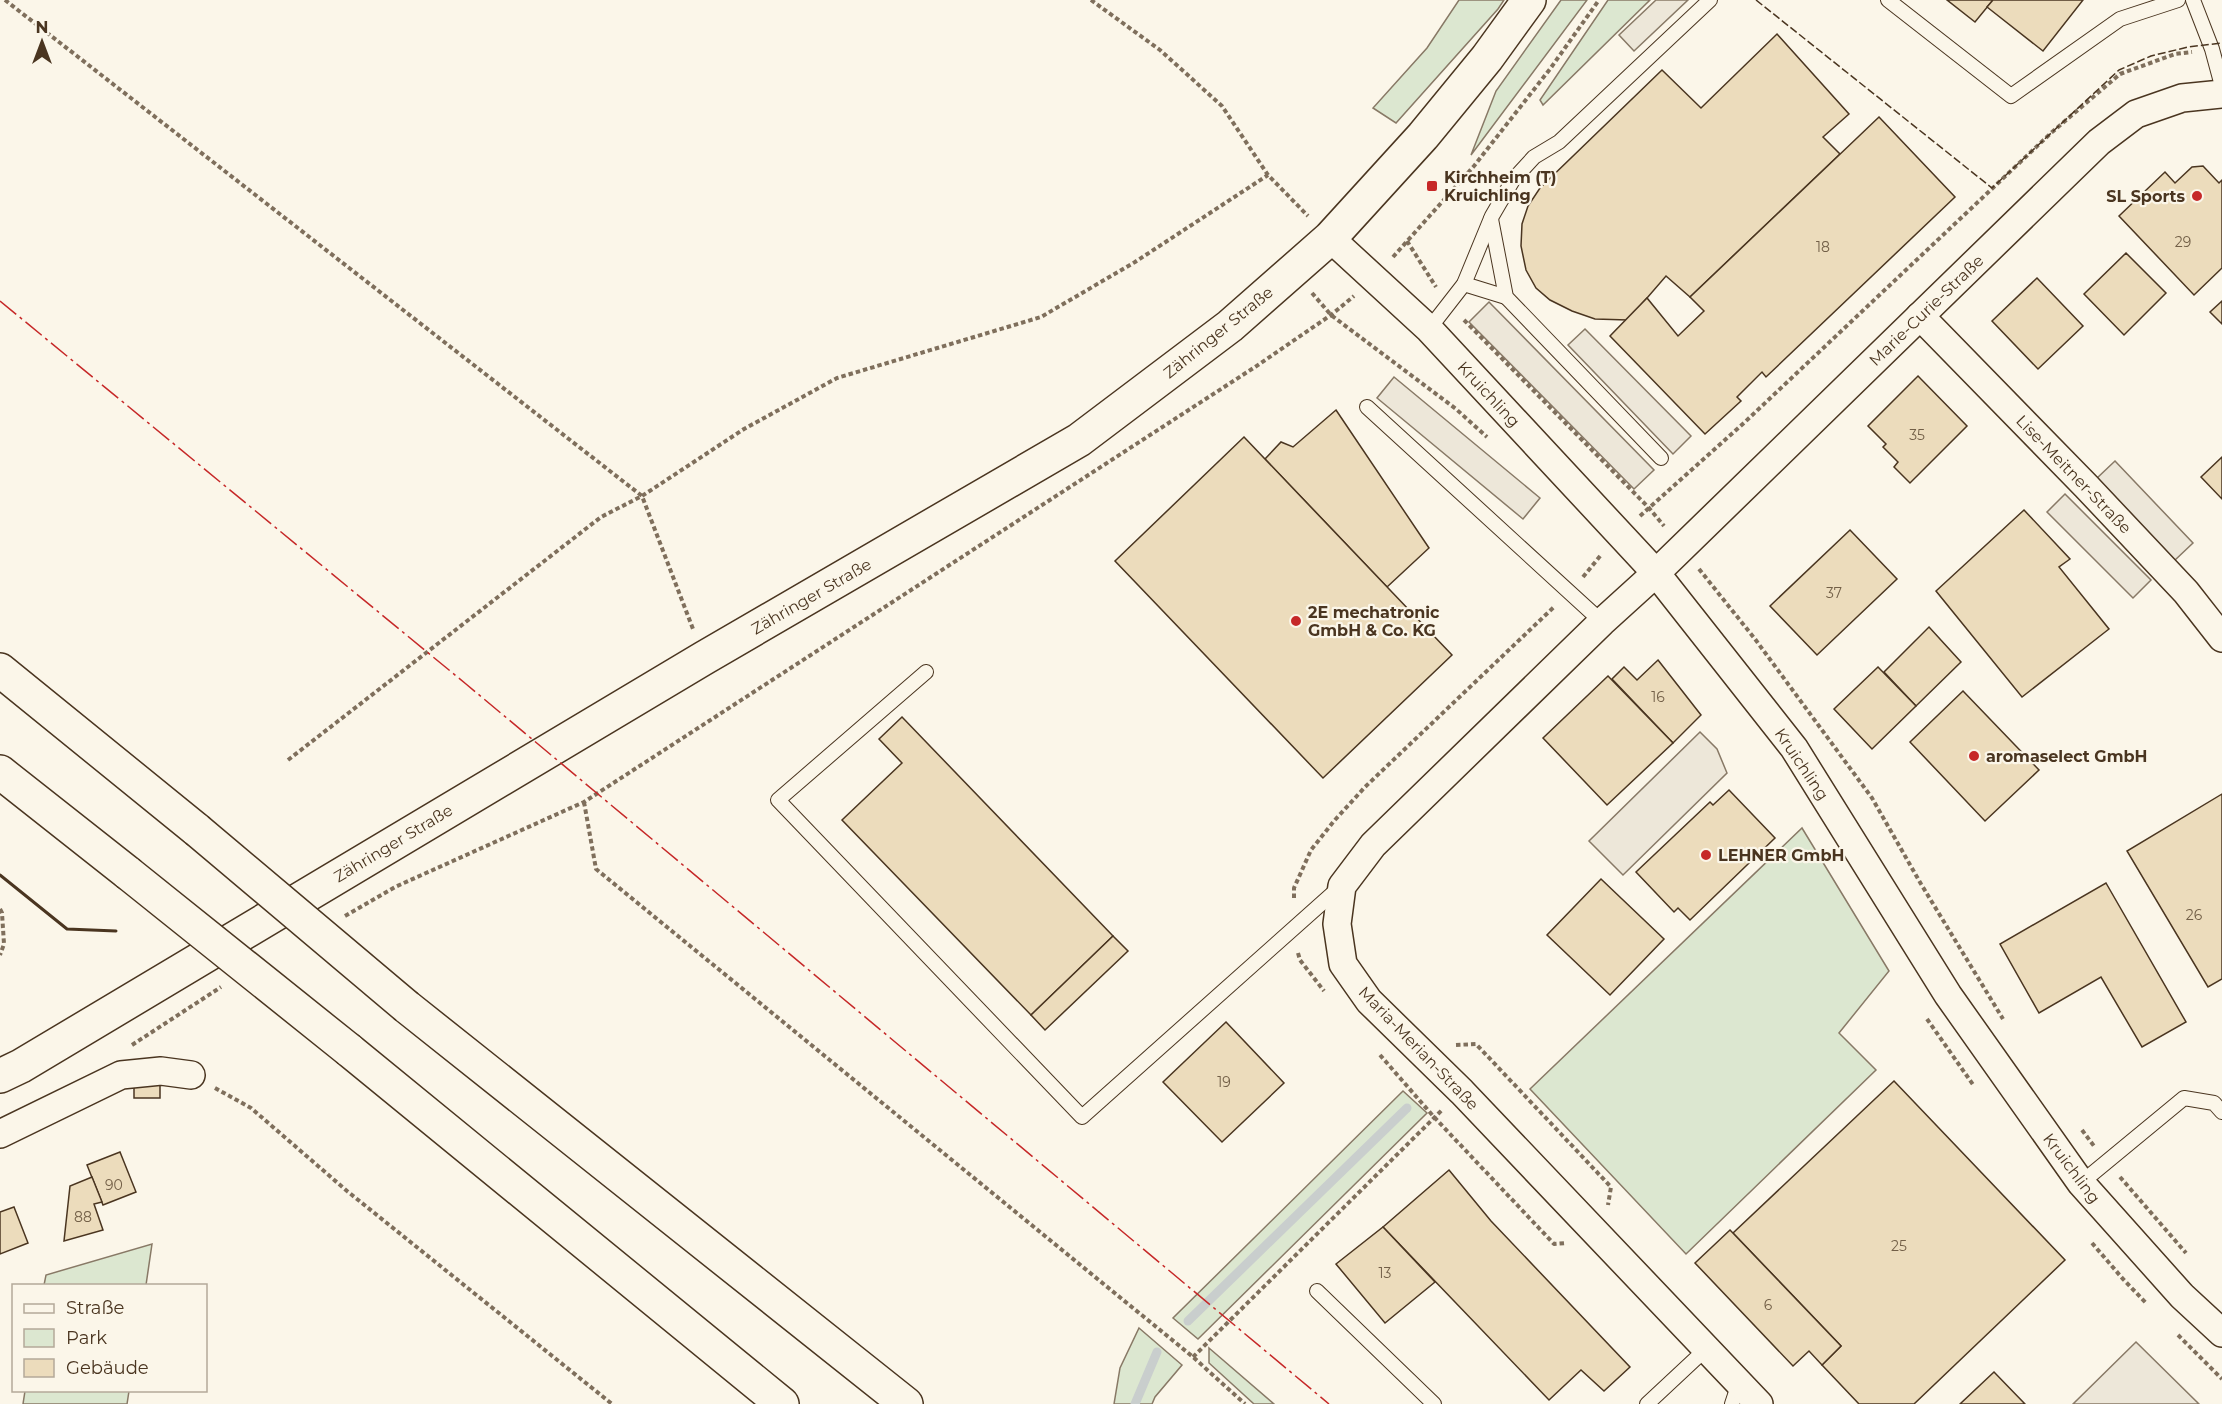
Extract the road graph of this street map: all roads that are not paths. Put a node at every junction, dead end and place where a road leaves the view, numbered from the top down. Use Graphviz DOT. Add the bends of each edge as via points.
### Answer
graph roads {
  1 [pos="1529,0"];
  2 [pos="1710,0"];
  3 [pos="1888,0"];
  4 [pos="2178,0"];
  5 [pos="2193,0"];
  6 [pos="2222,86"];
  7 [pos="2222,94"];
  8 [pos="1491,219"];
  9 [pos="1330,238"];
  10 [pos="1464,284"];
  11 [pos="1506,297"];
  12 [pos="1920,316"];
  13 [pos="1429,328"];
  14 [pos="1367,407"];
  15 [pos="1661,458"];
  16 [pos="1656,573"];
  17 [pos="1602,622"];
  18 [pos="2222,638"];
  19 [pos="0,670"];
  20 [pos="926,672"];
  21 [pos="0,772"];
  22 [pos="1342,886"];
  23 [pos="191,1075"];
  24 [pos="0,1076"];
  25 [pos="2222,1112"];
  26 [pos="0,1134"];
  27 [pos="2081,1183"];
  28 [pos="1317,1291"];
  29 [pos="2222,1333"];
  30 [pos="1706,1349"];
  31 [pos="1736,1393"];
  32 [pos="782,1404"];
  33 [pos="906,1404"];
  34 [pos="1434,1404"];
  35 [pos="1647,1404"];
  36 [pos="1759,1404"];
  1 -- 9 [label="main road, Zähringer Straße" via="1424,136"];
  2 -- 8 [label="lane" via="1559,142 1534,157 1513,180"];
  3 -- 4 [label="lane" via="2011,96 2120,19"];
  5 -- 6 [label="lane"];
  7 -- 12 [label="street, Marie-Curie-Straße" via="2182,98 2136,114 2099,142"];
  8 -- 10 [label="lane"];
  8 -- 11 [label="lane"];
  9 -- 13 [label="street, Kruichling"];
  9 -- 24 [label="main road, Zähringer Straße" via="1230,326 1079,440"];
  10 -- 11 [label="lane"];
  10 -- 13 [label="lane"];
  11 -- 15 [label="lane"];
  12 -- 16 [label="street, Marie-Curie-Straße"];
  12 -- 18 [label="street, Lise-Meitner-Straße" via="2186,591"];
  13 -- 16 [label="street, Kruichling"];
  14 -- 17 [label="lane"];
  16 -- 17 [label="street, Maria-Merian-Straße"];
  16 -- 27 [label="street, Kruichling" via="1794,748 1948,995"];
  17 -- 22 [label="street, Maria-Merian-Straße" via="1373,844"];
  19 -- 33 [label="main road, bridge" via="407,1007"];
  20 -- 22 [label="lane" via="778,800 1082,1118"];
  21 -- 32 [label="main road, bridge" via="349,1050"];
  22 -- 30 [label="street, Maria-Merian-Straße" via="1336,924 1343,964 1369,1001 1462,1092"];
  23 -- 26 [label="street" via="161,1071 121,1075"];
  25 -- 27 [label="lane" via="2214,1103 2184,1098"];
  27 -- 29 [label="street, Kruichling" via="2182,1296"];
  28 -- 34 [label="lane"];
  30 -- 31 [label="street, Maria-Merian-Straße"];
  30 -- 35 [label="lane"];
  31 -- 36 [label="street, Maria-Merian-Straße"];
}
